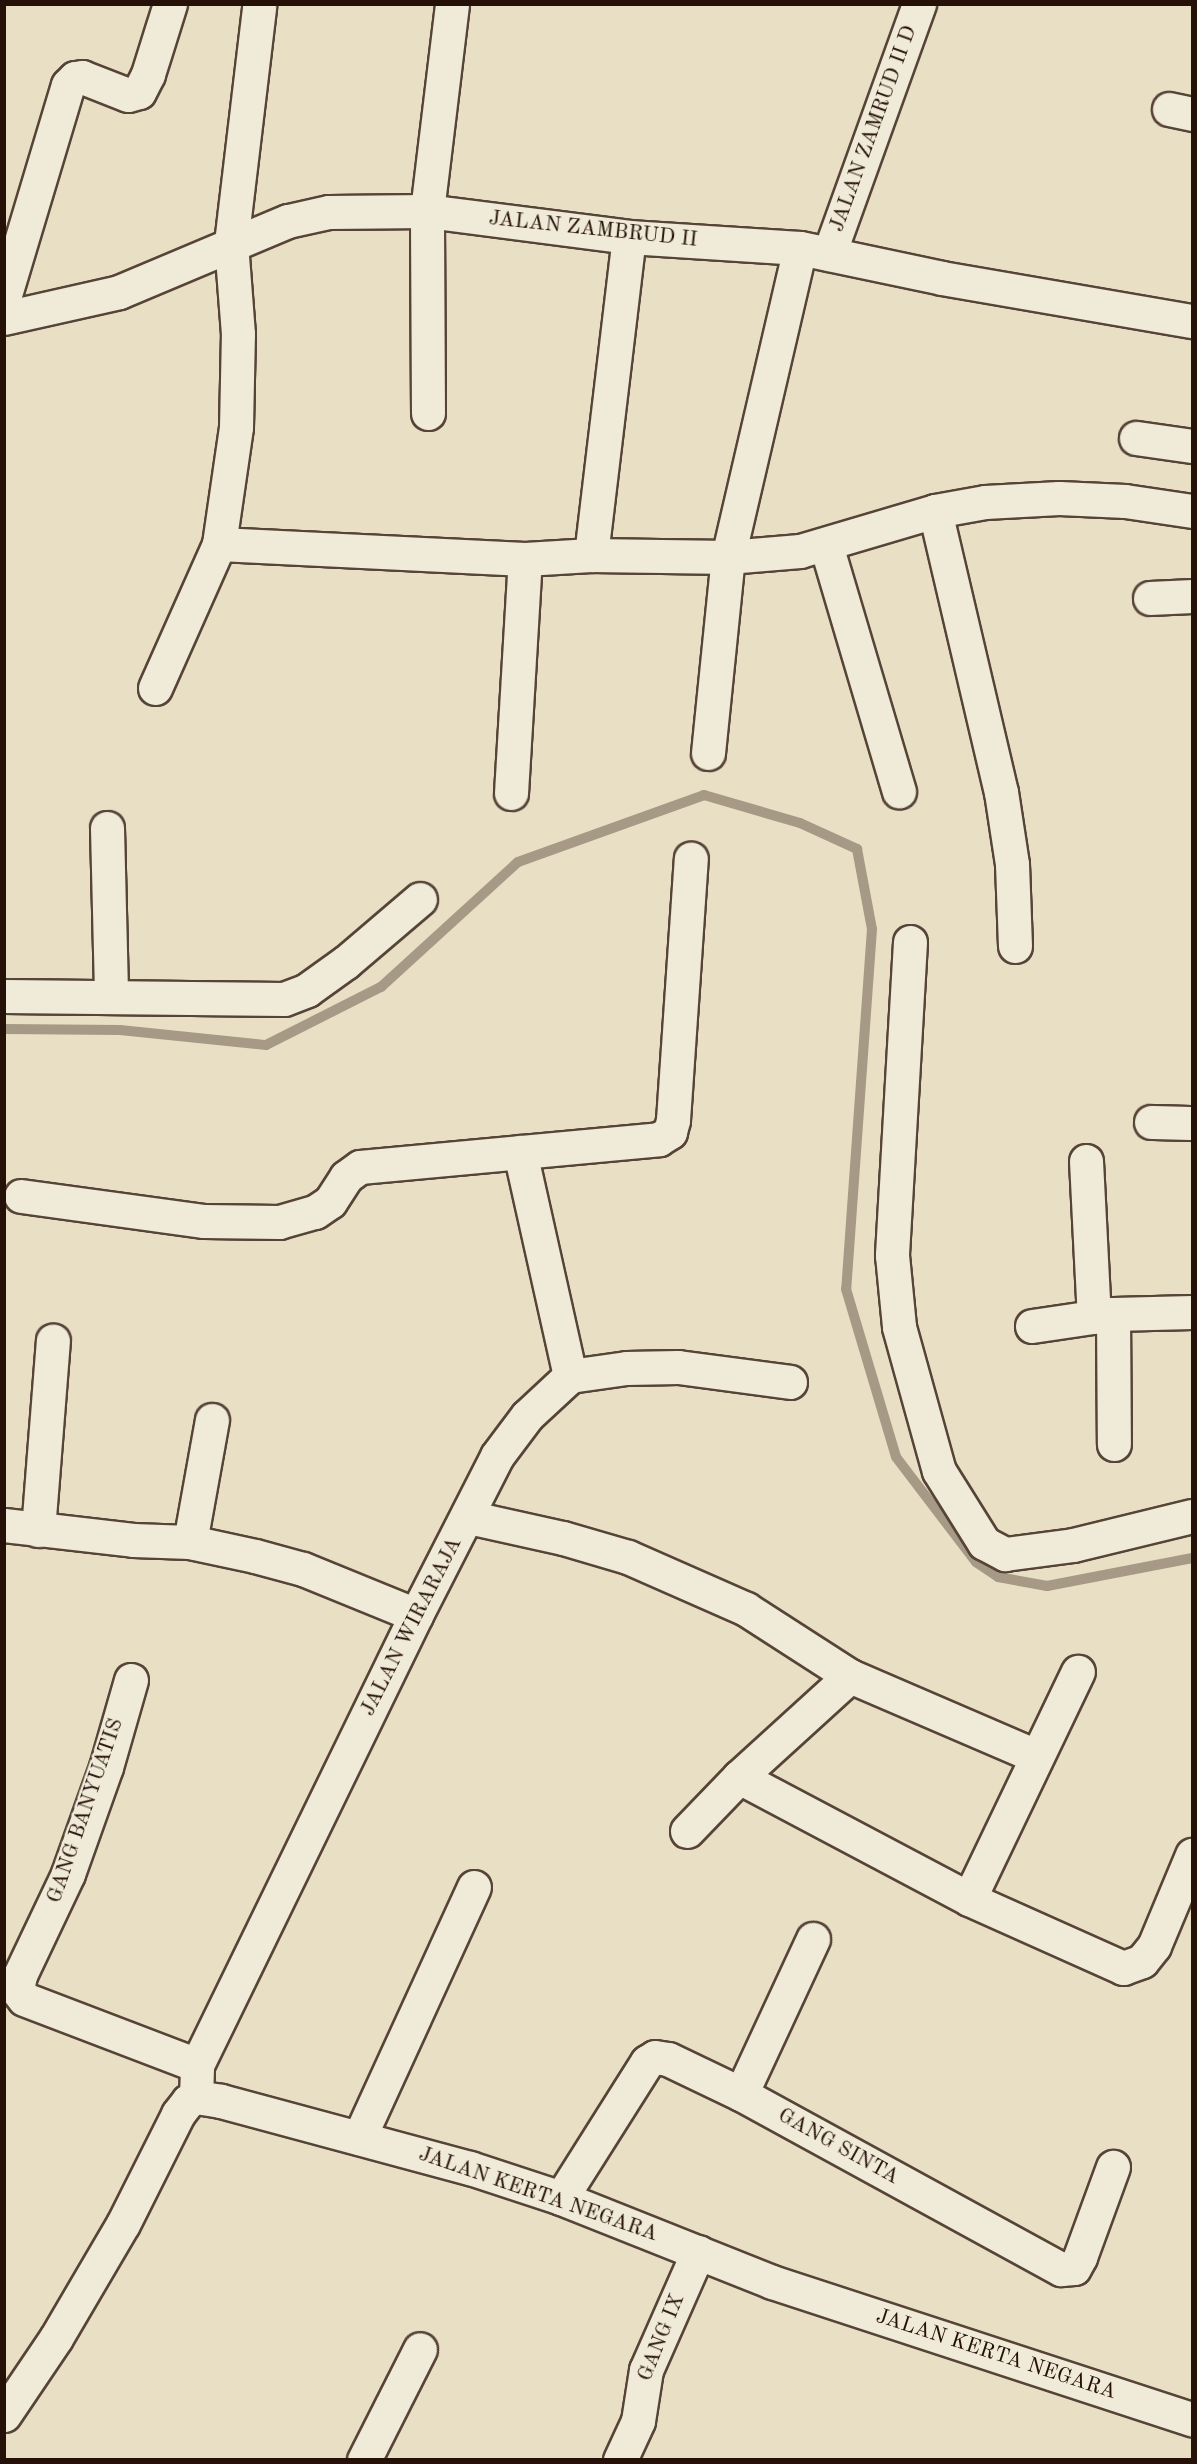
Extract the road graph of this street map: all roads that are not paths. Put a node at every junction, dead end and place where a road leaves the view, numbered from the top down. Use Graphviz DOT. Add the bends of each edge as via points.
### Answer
graph roads {
  1 [pos="170,4"];
  2 [pos="452,4"];
  3 [pos="919,4"];
  4 [pos="259,7"];
  5 [pos="427,211"];
  6 [pos="629,237"];
  7 [pos="231,243"];
  8 [pos="815,251"];
  9 [pos="4,298"];
  10 [pos="4,318"];
  11 [pos="1192,321"];
  12 [pos="428,413"];
  13 [pos="1136,438"];
  14 [pos="1192,446"];
  15 [pos="935,511"];
  16 [pos="1192,511"];
  17 [pos="219,544"];
  18 [pos="826,544"];
  19 [pos="591,555"];
  20 [pos="728,557"];
  21 [pos="525,559"];
  22 [pos="1192,596"];
  23 [pos="1149,598"];
  24 [pos="155,688"];
  25 [pos="708,753"];
  26 [pos="899,791"];
  27 [pos="510,793"];
  28 [pos="107,828"];
  29 [pos="691,859"];
  30 [pos="420,898"];
  31 [pos="910,942"];
  32 [pos="1015,946"];
  33 [pos="4,996"];
  34 [pos="111,997"];
  35 [pos="1151,1122"];
  36 [pos="1192,1123"];
  37 [pos="520,1152"];
  38 [pos="1086,1161"];
  39 [pos="21,1196"];
  40 [pos="1192,1312"];
  41 [pos="1103,1315"];
  42 [pos="1032,1326"];
  43 [pos="52,1341"];
  44 [pos="570,1376"];
  45 [pos="790,1382"];
  46 [pos="212,1420"];
  47 [pos="1114,1444"];
  48 [pos="1192,1516"];
  49 [pos="468,1517"];
  50 [pos="4,1525"];
  51 [pos="38,1530"];
  52 [pos="190,1542"];
  53 [pos="416,1615"];
  54 [pos="1078,1672"];
  55 [pos="850,1676"];
  56 [pos="131,1680"];
  57 [pos="1036,1756"];
  58 [pos="739,1777"];
  59 [pos="687,1831"];
  60 [pos="1192,1855"];
  61 [pos="474,1887"];
  62 [pos="969,1899"];
  63 [pos="813,1939"];
  64 [pos="197,2065"];
  65 [pos="741,2094"];
  66 [pos="196,2097"];
  67 [pos="358,2138"];
  68 [pos="1113,2167"];
  69 [pos="561,2198"];
  70 [pos="698,2252"];
  71 [pos="420,2349"];
  72 [pos="4,2415"];
  73 [pos="1192,2419"];
  74 [pos="364,2460"];
  75 [pos="620,2460"];
  1 -- 9 [label="street" via="140,92 128,95 82,77 68,85"];
  2 -- 5 [label="street"];
  3 -- 8 [label="street, JALAN ZAMRUD II D"];
  4 -- 7 [label="street"];
  5 -- 6 [label="street, JALAN ZAMBRUD II"];
  5 -- 7 [label="street, JALAN ZAMBRUD II" via="329,213 288,221"];
  5 -- 12 [label="street"];
  6 -- 8 [label="street, JALAN ZAMBRUD II"];
  6 -- 19 [label="street"];
  7 -- 10 [label="street, JALAN ZAMBRUD II" via="119,292"];
  7 -- 17 [label="street" via="238,334 236,427"];
  8 -- 11 [label="street, JALAN ZAMBRUD II" via="942,278"];
  8 -- 20 [label="street, JALAN ZAMRUD II D"];
  13 -- 14 [label="street"];
  15 -- 16 [label="street" via="985,501 1059,498 1125,501"];
  15 -- 18 [label="street"];
  15 -- 32 [label="street" via="1001,792 1012,864"];
  17 -- 21 [label="street"];
  17 -- 24 [label="street"];
  18 -- 20 [label="street" via="800,551"];
  18 -- 26 [label="street"];
  19 -- 20 [label="street"];
  19 -- 21 [label="street"];
  20 -- 25 [label="street, JALAN ZAMRUD II D"];
  21 -- 27 [label="street"];
  22 -- 23 [label="street"];
  28 -- 34 [label="street"];
  29 -- 37 [label="street" via="670,1132 650,1142"];
  30 -- 34 [label="street" via="346,962 307,990 284,999"];
  31 -- 48 [label="street" via="892,1255 899,1327 939,1471 984,1543 1005,1554 1073,1545"];
  33 -- 34 [label="street"];
  35 -- 36 [label="street"];
  37 -- 39 [label="street" via="360,1167 346,1177 330,1202 315,1212 279,1222 204,1221"];
  37 -- 44 [label="street"];
  38 -- 41 [label="street"];
  40 -- 41 [label="street"];
  41 -- 42 [label="street"];
  41 -- 47 [label="street"];
  43 -- 51 [label="street"];
  44 -- 45 [label="street" via="626,1368 678,1367"];
  44 -- 49 [label="street, JALAN WIRARAJA" via="527,1416 497,1456"];
  46 -- 52 [label="street"];
  49 -- 53 [label="street, JALAN WIRARAJA"];
  49 -- 55 [label="street" via="628,1557 746,1609"];
  50 -- 51 [label="street"];
  51 -- 52 [label="street"];
  52 -- 53 [label="street" via="303,1569"];
  53 -- 64 [label="street, JALAN WIRARAJA"];
  54 -- 57 [label="street"];
  55 -- 57 [label="street"];
  55 -- 58 [label="street"];
  56 -- 64 [label="street, GANG BANYUATIS" via="106,1767 68,1874 20,1975 17,1990 24,1999"];
  57 -- 62 [label="street"];
  58 -- 59 [label="street"];
  58 -- 62 [label="street"];
  60 -- 62 [label="street" via="1154,1946 1142,1961 1123,1968"];
  61 -- 67 [label="street"];
  63 -- 65 [label="street"];
  64 -- 66 [label="street, JALAN WIRARAJA"];
  65 -- 68 [label="street, GANG SINTA" via="1061,2269 1074,2268 1080,2257"];
  65 -- 69 [label="street, GANG SINTA" via="668,2059 655,2057 647,2062"];
  66 -- 67 [label="street, JALAN KERTA NEGARA"];
  66 -- 72 [label="street" via="178,2114 123,2224 56,2338"];
  67 -- 69 [label="street, JALAN KERTA NEGARA"];
  69 -- 70 [label="street, JALAN KERTA NEGARA"];
  70 -- 73 [label="street, JALAN KERTA NEGARA" via="821,2299"];
  70 -- 75 [label="street, GANG IX" via="646,2370 638,2421"];
  71 -- 74 [label="street"];
}
